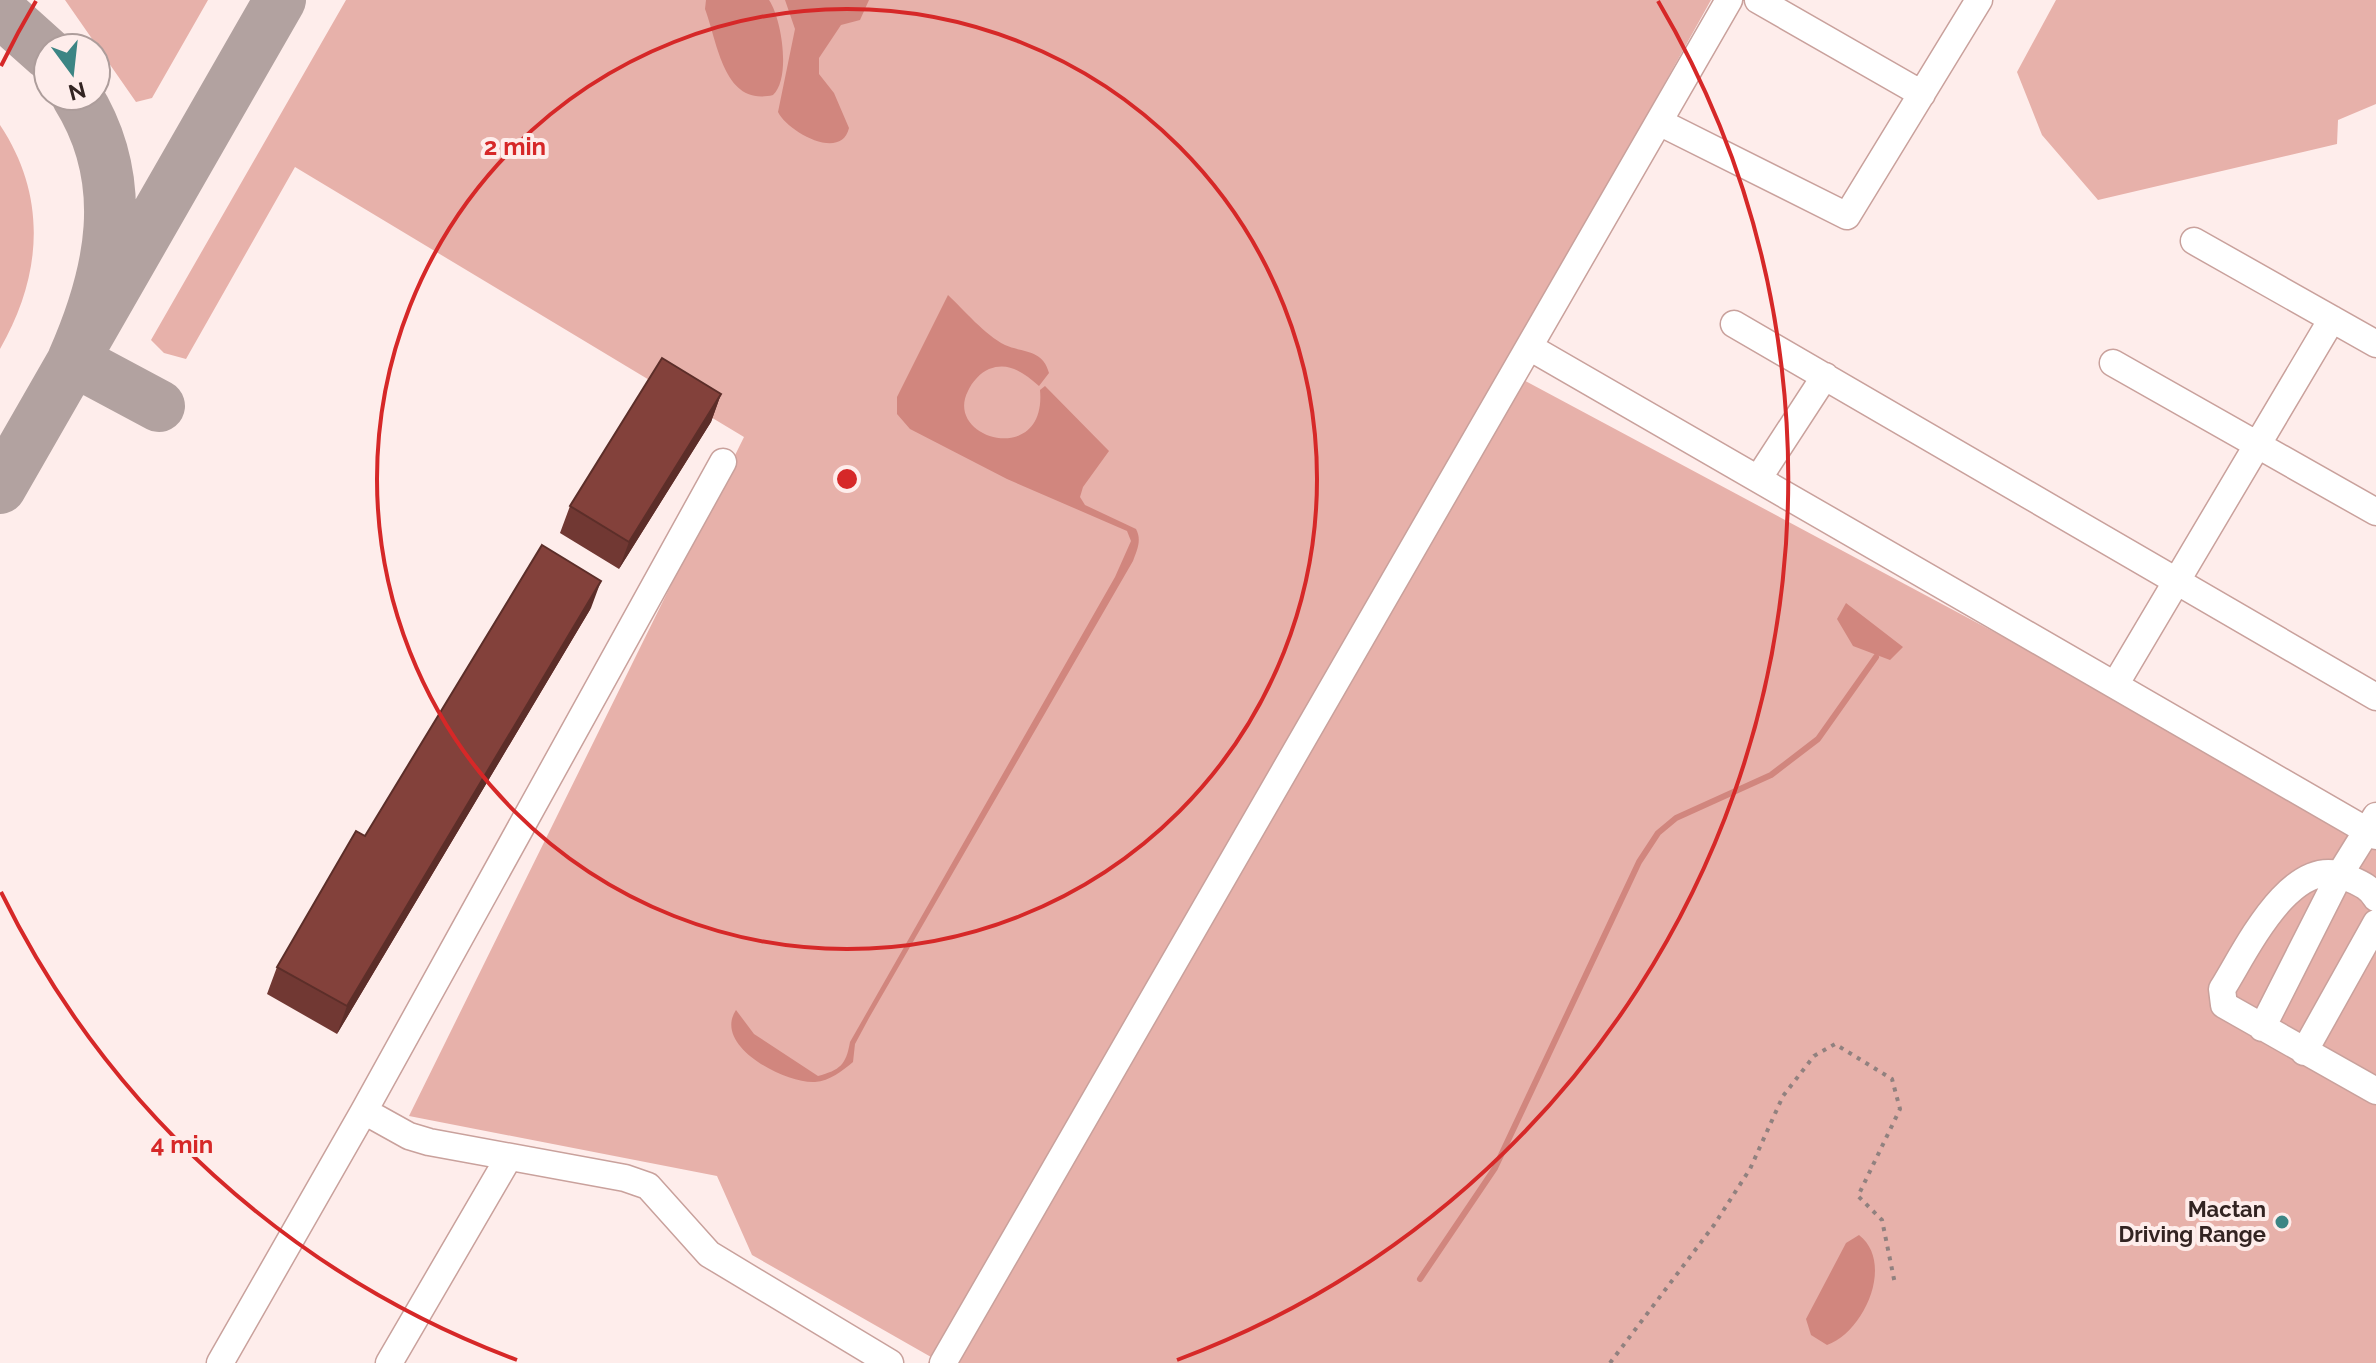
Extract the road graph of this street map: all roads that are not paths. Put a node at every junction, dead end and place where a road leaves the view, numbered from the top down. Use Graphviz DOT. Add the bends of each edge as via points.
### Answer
graph roads {
  1 [pos="1729,0"];
  2 [pos="1758,0"];
  3 [pos="1979,0"];
  4 [pos="1922,94"];
  5 [pos="1659,122"];
  6 [pos="2194,241"];
  7 [pos="2332,319"];
  8 [pos="1734,324"];
  9 [pos="2376,344"];
  10 [pos="1531,348"];
  11 [pos="2113,363"];
  12 [pos="1825,376"];
  13 [pos="2258,445"];
  14 [pos="723,462"];
  15 [pos="1758,479"];
  16 [pos="2376,512"];
  17 [pos="2178,581"];
  18 [pos="2115,685"];
  19 [pos="2376,697"];
  20 [pos="2373,828"];
  21 [pos="2340,874"];
  22 [pos="2376,898"];
  23 [pos="2376,923"];
  24 [pos="2262,1028"];
  25 [pos="2304,1052"];
  26 [pos="2376,1091"];
  27 [pos="364,1111"];
  28 [pos="509,1157"];
  29 [pos="220,1363"];
  30 [pos="389,1363"];
  31 [pos="890,1363"];
  32 [pos="943,1363"];
  1 -- 5 [label="lane"];
  2 -- 4 [label="lane"];
  3 -- 4 [label="lane"];
  4 -- 5 [label="lane" via="1847,216"];
  5 -- 10 [label="lane"];
  6 -- 7 [label="lane"];
  7 -- 9 [label="lane"];
  7 -- 13 [label="lane"];
  8 -- 12 [label="lane"];
  10 -- 15 [label="lane"];
  10 -- 32 [label="lane"];
  11 -- 13 [label="lane"];
  12 -- 15 [label="lane"];
  12 -- 17 [label="lane"];
  13 -- 16 [label="lane"];
  13 -- 17 [label="lane"];
  14 -- 27 [label="lane"];
  15 -- 18 [label="lane"];
  17 -- 18 [label="lane"];
  17 -- 19 [label="lane"];
  18 -- 20 [label="lane"];
  20 -- 21 [label="lane"];
  21 -- 22 [label="lane" via="2370,888"];
  21 -- 24 [label="lane"];
  21 -- 24 [label="lane" via="2310,877 2290,887 2222,989 2224,1005"];
  23 -- 25 [label="lane"];
  24 -- 25 [label="lane"];
  25 -- 26 [label="lane"];
  27 -- 28 [label="lane" via="409,1136"];
  27 -- 29 [label="lane"];
  28 -- 30 [label="lane"];
  28 -- 31 [label="lane" via="648,1186 709,1254"];
}
